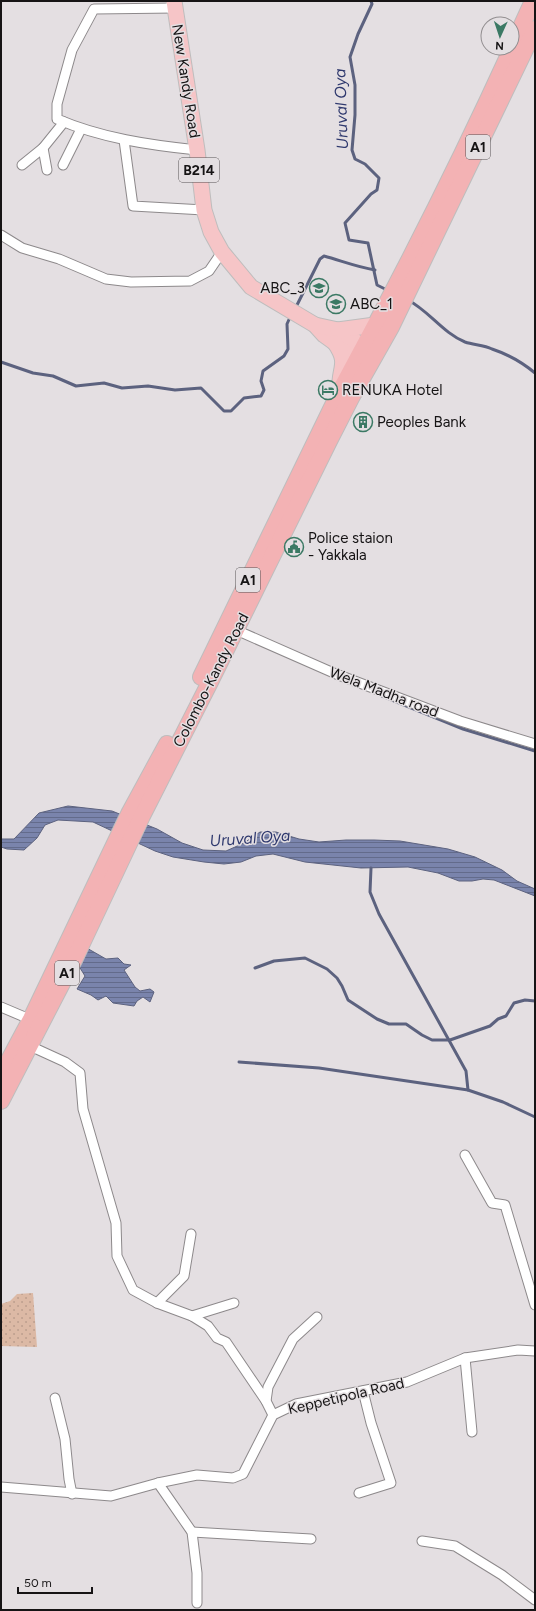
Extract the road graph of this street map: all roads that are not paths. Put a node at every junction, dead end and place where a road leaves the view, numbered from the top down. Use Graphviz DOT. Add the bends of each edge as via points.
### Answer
graph roads {
  1 [pos="533,1"];
  2 [pos="174,4"];
  3 [pos="535,29"];
  4 [pos="521,50"];
  5 [pos="64,122"];
  6 [pos="81,129"];
  7 [pos="124,140"];
  8 [pos="43,148"];
  9 [pos="197,150"];
  10 [pos="22,165"];
  11 [pos="63,165"];
  12 [pos="47,170"];
  13 [pos="204,210"];
  14 [pos="1,235"];
  15 [pos="222,252"];
  16 [pos="384,319"];
  17 [pos="336,337"];
  18 [pos="369,354"];
  19 [pos="340,391"];
  20 [pos="236,630"];
  21 [pos="205,680"];
  22 [pos="535,744"];
  23 [pos="1,1007"];
  24 [pos="36,1021"];
  25 [pos="30,1046"];
  26 [pos="1,1075"];
  27 [pos="1,1100"];
  28 [pos="465,1155"];
  29 [pos="191,1234"];
  30 [pos="157,1303"];
  31 [pos="234,1303"];
  32 [pos="535,1305"];
  33 [pos="192,1316"];
  34 [pos="317,1317"];
  35 [pos="535,1351"];
  36 [pos="465,1358"];
  37 [pos="363,1392"];
  38 [pos="55,1398"];
  39 [pos="266,1401"];
  40 [pos="273,1415"];
  41 [pos="472,1432"];
  42 [pos="158,1483"];
  43 [pos="1,1487"];
  44 [pos="359,1493"];
  45 [pos="72,1494"];
  46 [pos="192,1532"];
  47 [pos="311,1539"];
  48 [pos="422,1541"];
  49 [pos="535,1600"];
  50 [pos="197,1603"];
  1 -- 4 [label="highway, Colombo-Kandy Road / A1"];
  2 -- 5 [label="street" via="94,9 72,50 57,104 57,119"];
  2 -- 9 [label="main road, New Kandy Road / B214"];
  3 -- 4 [label="highway, Colombo-Kandy Road / A1"];
  4 -- 16 [label="highway, Colombo-Kandy Road / A1"];
  5 -- 6 [label="street"];
  5 -- 8 [label="street"];
  6 -- 7 [label="street"];
  6 -- 11 [label="street"];
  7 -- 9 [label="street"];
  7 -- 13 [label="street" via="133,206"];
  8 -- 10 [label="street"];
  8 -- 12 [label="street"];
  9 -- 13 [label="main road, New Kandy Road / B214"];
  13 -- 15 [label="main road, New Kandy Road / B214" via="211,232"];
  14 -- 15 [label="street" via="22,248 59,259 106,279 131,282 190,281 209,271"];
  15 -- 17 [label="main road, New Kandy Road / B214" via="251,287"];
  16 -- 17 [label="main road"];
  16 -- 18 [label="highway, Colombo-Kandy Road / A1"];
  17 -- 18 [label="main road, New Kandy Road / B214"];
  17 -- 19 [label="main road" via="343,358"];
  18 -- 19 [label="highway, Colombo-Kandy Road / A1"];
  18 -- 20 [label="highway, Colombo-Kandy Road / A1" via="336,428"];
  19 -- 21 [label="highway, Colombo-Kandy Road / A1"];
  20 -- 21 [label="highway, Colombo-Kandy Road / A1"];
  20 -- 22 [label="street, Wela Madha road" via="336,674 446,716"];
  21 -- 24 [label="highway, Colombo-Kandy Road / A1" via="136,814"];
  23 -- 24 [label="street"];
  24 -- 25 [label="highway, A1"];
  24 -- 26 [label="highway, A1"];
  25 -- 27 [label="highway, A1"];
  25 -- 30 [label="street" via="65,1062 80,1073 83,1109 116,1223 117,1256 133,1290"];
  28 -- 32 [label="street" via="492,1203 505,1205"];
  29 -- 30 [label="street" via="184,1276"];
  30 -- 33 [label="street"];
  31 -- 33 [label="street"];
  33 -- 39 [label="street" via="208,1326 217,1338 226,1342"];
  34 -- 39 [label="street" via="293,1339 268,1387"];
  35 -- 36 [label="street, Keppetipola Road" via="518,1350"];
  36 -- 37 [label="street, Keppetipola Road" via="407,1382"];
  36 -- 41 [label="street"];
  37 -- 40 [label="street, Keppetipola Road" via="296,1404"];
  37 -- 44 [label="street" via="391,1483"];
  38 -- 45 [label="street" via="65,1439"];
  39 -- 40 [label="street"];
  40 -- 42 [label="street, Keppetipola Road" via="243,1474 233,1478 197,1475"];
  42 -- 45 [label="street, Keppetipola Road" via="111,1496"];
  42 -- 46 [label="street"];
  43 -- 45 [label="street, Keppetipola Road"];
  46 -- 47 [label="street"];
  46 -- 50 [label="street" via="197,1573"];
  48 -- 49 [label="street" via="455,1546"];
}
